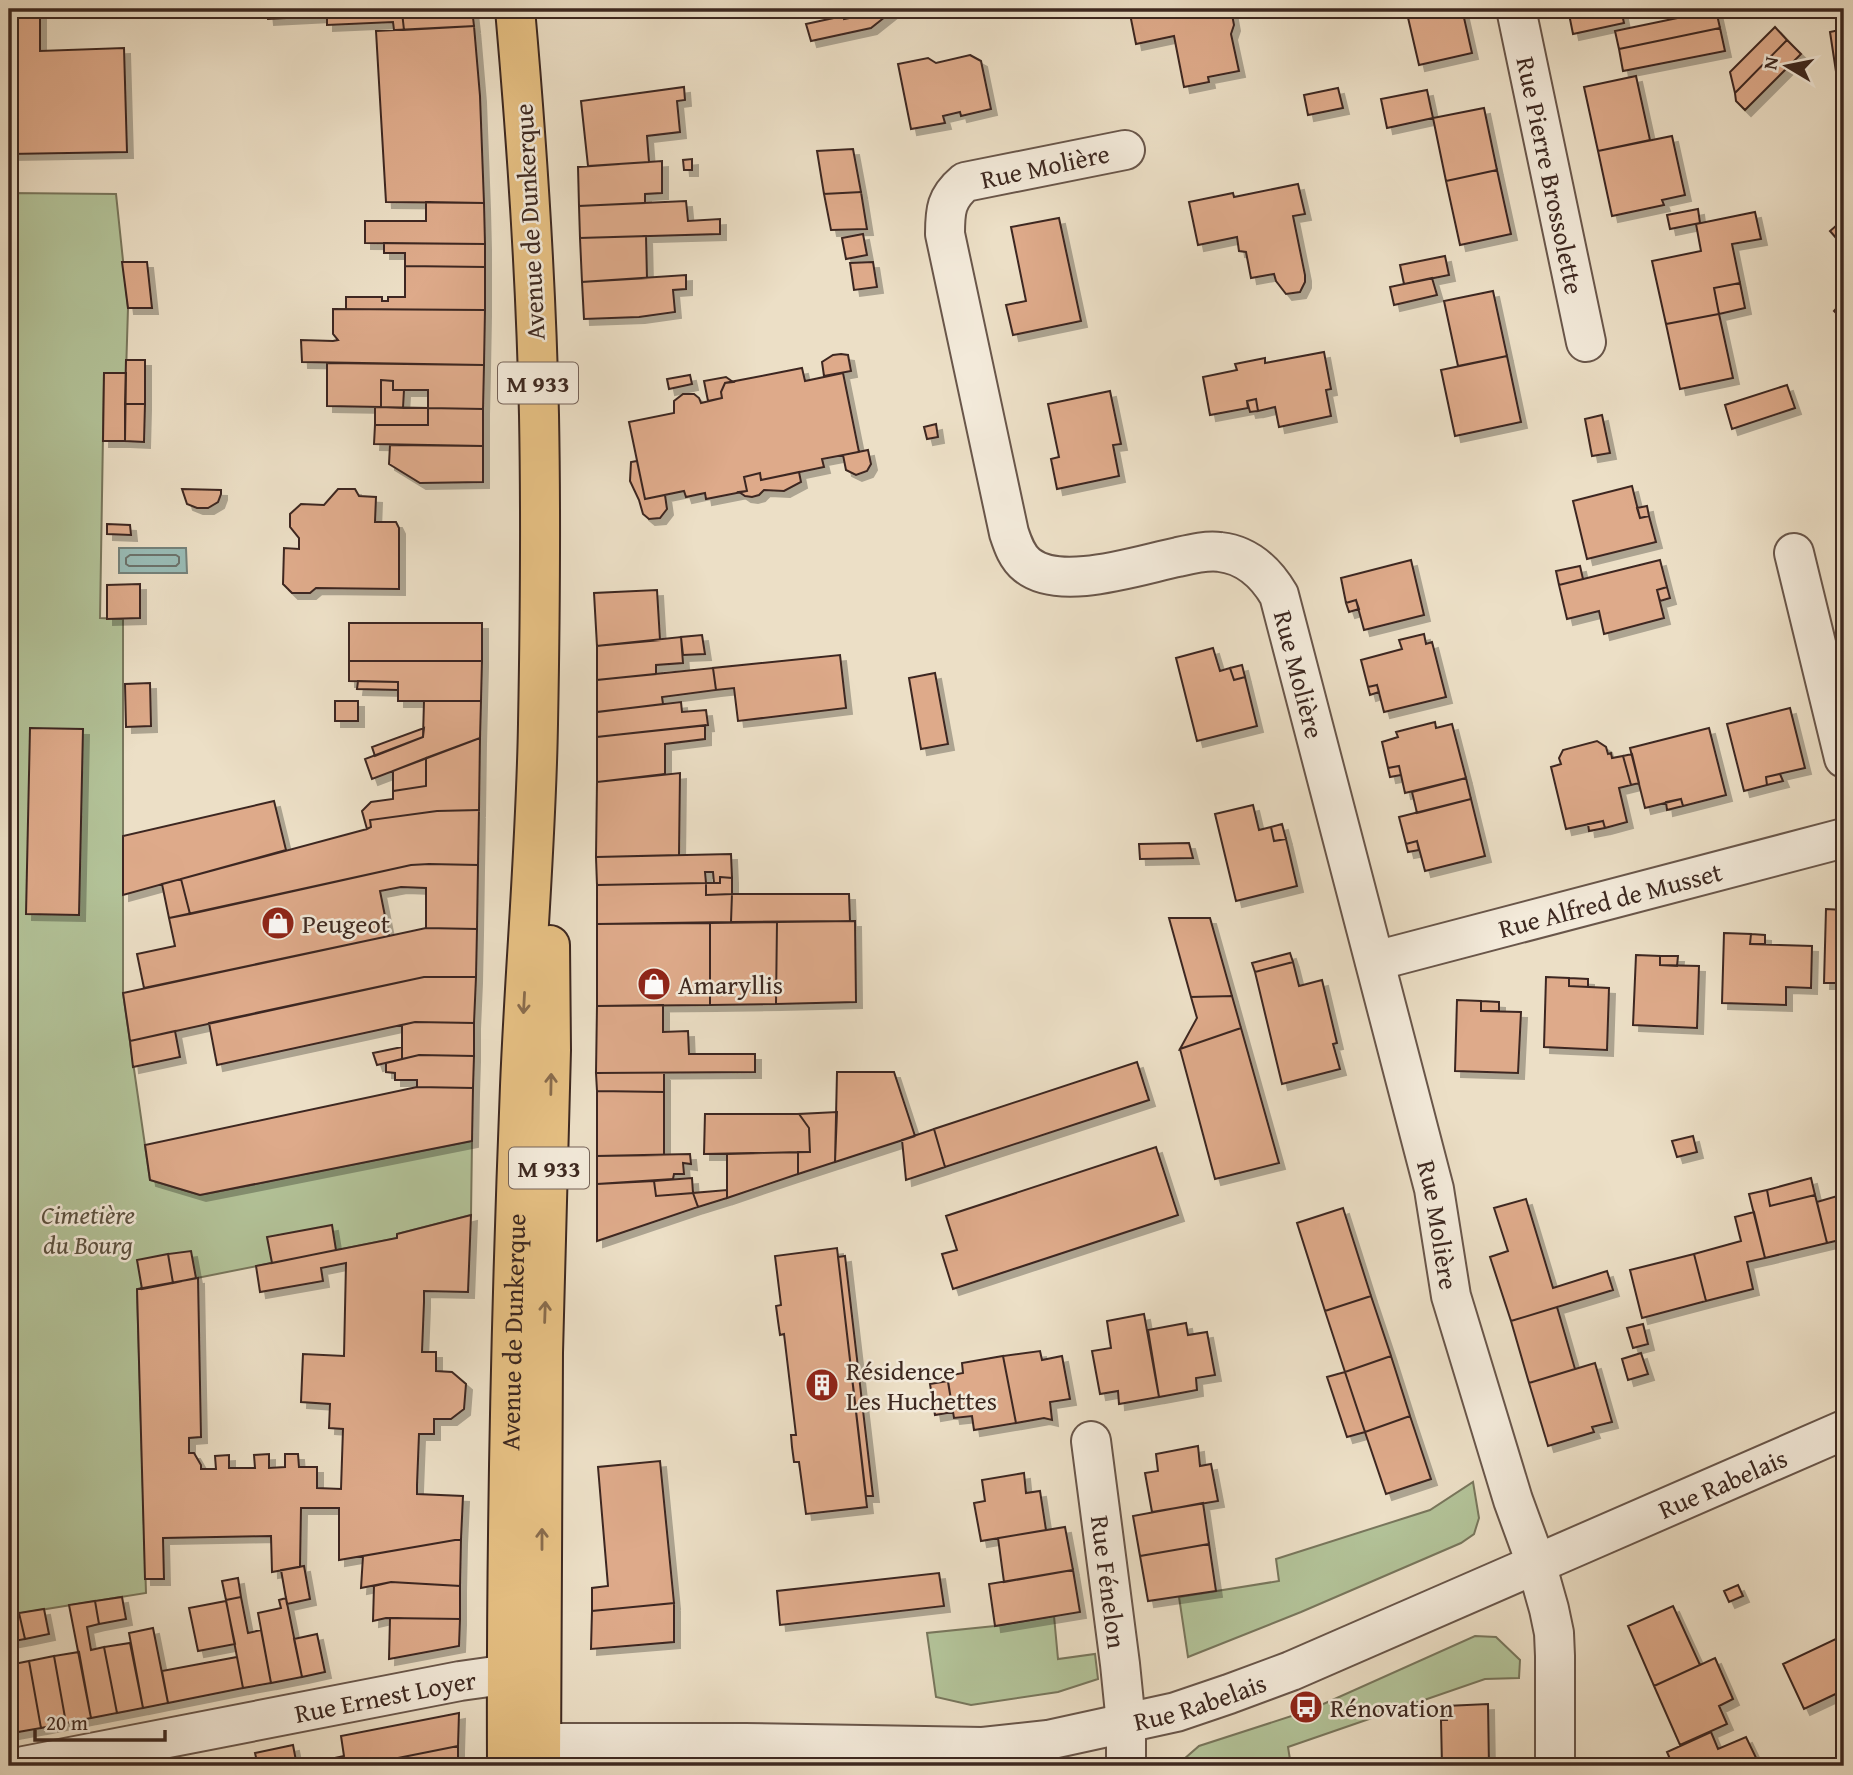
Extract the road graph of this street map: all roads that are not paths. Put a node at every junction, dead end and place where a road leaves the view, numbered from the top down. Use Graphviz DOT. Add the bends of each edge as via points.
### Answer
graph roads {
  1 [pos="515,9"];
  2 [pos="1516,9"];
  3 [pos="1125,150"];
  4 [pos="1587,342"];
  5 [pos="1794,553"];
  6 [pos="1844,758"];
  7 [pos="1844,838"];
  8 [pos="1375,961"];
  9 [pos="1844,1430"];
  10 [pos="1091,1441"];
  11 [pos="1536,1563"];
  12 [pos="524,1672"];
  13 [pos="1126,1723"];
  14 [pos="524,1755"];
  15 [pos="746,1755"];
  16 [pos="24,1766"];
  17 [pos="1126,1766"];
  18 [pos="1555,1766"];
  1 -- 12 [label="main road, Avenue de Dunkerque / M 933" via="528,168 538,404 538,729 515,1242"];
  2 -- 4 [label="street, Rue Pierre Brossolette"];
  3 -- 8 [label="street, Rue Molière" via="965,182 948,201 945,234 1009,533 1016,553 1027,565 1062,578 1219,552 1254,565 1270,581 1284,612"];
  5 -- 6 [label="street"];
  7 -- 8 [label="street, Rue Alfred de Musset"];
  8 -- 11 [label="street, Rue Molière" via="1434,1189 1451,1296"];
  9 -- 11 [label="street, Rue Rabelais"];
  10 -- 13 [label="street, Rue Fénelon"];
  11 -- 13 [label="street, Rue Rabelais" via="1291,1671 1176,1712"];
  11 -- 18 [label="street, Rue Molière" via="1554,1633"];
  12 -- 14 [label="main road, Avenue de Dunkerque / M 933"];
  12 -- 16 [label="street, Rue Ernest Loyer"];
  13 -- 15 [label="street, Rue Rabelais" via="1048,1740 983,1747"];
  13 -- 17 [label="street, Rue Fénelon"];
  14 -- 15 [label="street, Rue Rabelais"];
}
